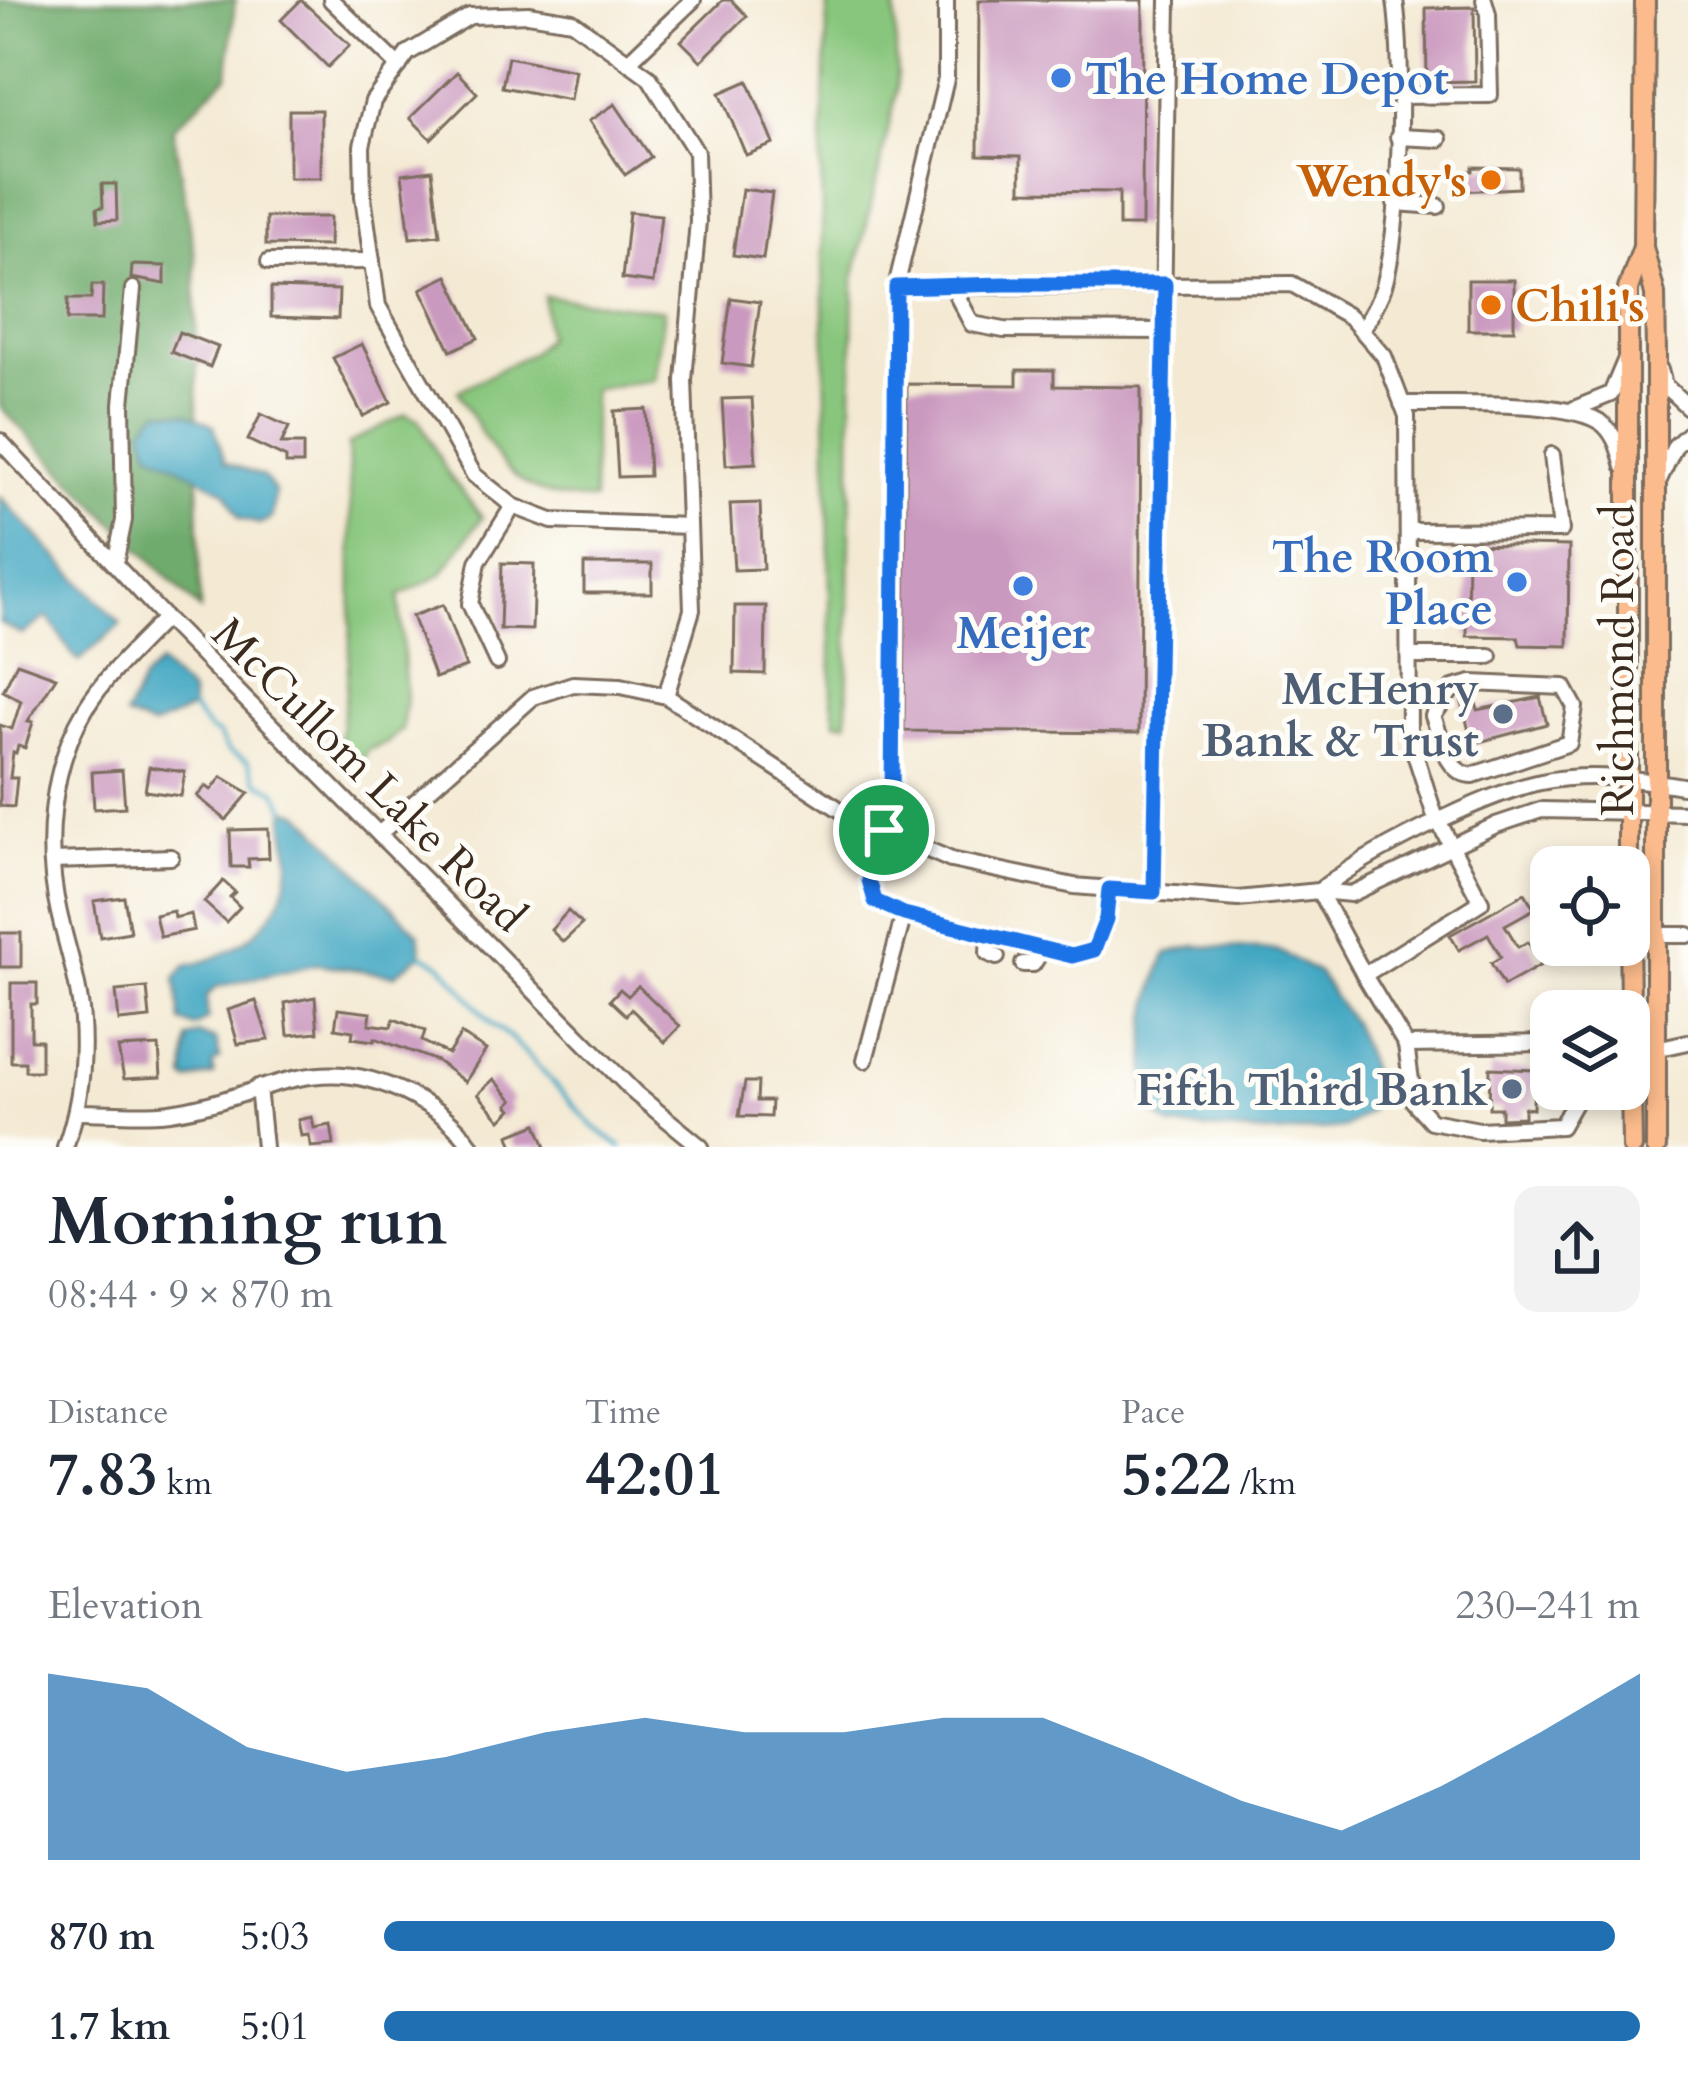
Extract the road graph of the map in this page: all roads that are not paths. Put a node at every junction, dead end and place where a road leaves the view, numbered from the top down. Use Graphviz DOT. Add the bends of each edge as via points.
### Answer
graph roads {
  1 [pos="331,0"];
  2 [pos="693,0"];
  3 [pos="946,0"];
  4 [pos="1168,0"];
  5 [pos="1395,0"];
  6 [pos="1484,0"];
  7 [pos="1645,0"];
  8 [pos="628,62"];
  9 [pos="399,66"];
  10 [pos="1397,96"];
  11 [pos="1398,137"];
  12 [pos="1439,139"];
  13 [pos="1395,202"];
  14 [pos="1438,206"];
  15 [pos="1643,247"];
  16 [pos="372,261"];
  17 [pos="269,262"];
  18 [pos="1165,284"];
  19 [pos="952,286"];
  20 [pos="896,287"];
  21 [pos="133,289"];
  22 [pos="1164,331"];
  23 [pos="1362,331"];
  24 [pos="1629,350"];
  25 [pos="1656,352"];
  26 [pos="1402,404"];
  27 [pos="1688,407"];
  28 [pos="1574,409"];
  29 [pos="1688,434"];
  30 [pos="0,441"];
  31 [pos="1552,455"];
  32 [pos="1629,482"];
  33 [pos="1657,484"];
  34 [pos="513,506"];
  35 [pos="689,526"];
  36 [pos="1408,531"];
  37 [pos="115,564"];
  38 [pos="165,619"];
  39 [pos="1408,656"];
  40 [pos="1490,656"];
  41 [pos="497,662"];
  42 [pos="666,696"];
  43 [pos="1433,716"];
  44 [pos="1409,717"];
  45 [pos="1628,781"];
  46 [pos="1656,782"];
  47 [pos="1688,787"];
  48 [pos="1628,812"];
  49 [pos="1655,812"];
  50 [pos="1688,813"];
  51 [pos="1439,823"];
  52 [pos="884,830"];
  53 [pos="380,834"];
  54 [pos="1452,845"];
  55 [pos="1628,846"];
  56 [pos="171,857"];
  57 [pos="53,861"];
  58 [pos="1109,889"];
  59 [pos="1319,891"];
  60 [pos="1154,892"];
  61 [pos="904,914"];
  62 [pos="989,935"];
  63 [pos="1656,935"];
  64 [pos="1688,935"];
  65 [pos="1043,948"];
  66 [pos="997,956"];
  67 [pos="1023,964"];
  68 [pos="1629,966"];
  69 [pos="1364,975"];
  70 [pos="1530,1042"];
  71 [pos="1688,1042"];
  72 [pos="1406,1045"];
  73 [pos="1656,1049"];
  74 [pos="866,1060"];
  75 [pos="258,1087"];
  76 [pos="1570,1110"];
  77 [pos="78,1112"];
  78 [pos="65,1147"];
  79 [pos="264,1147"];
  80 [pos="472,1147"];
  81 [pos="700,1147"];
  82 [pos="1632,1147"];
  83 [pos="1656,1147"];
  1 -- 9 [label="street"];
  2 -- 8 [label="street"];
  3 -- 20 [label="street" via="946,79"];
  4 -- 18 [label="street"];
  5 -- 10 [label="street"];
  6 -- 10 [label="street" via="1490,95"];
  7 -- 15 [label="main road, Richmond Road"];
  8 -- 9 [label="street" via="572,21 528,14 470,16"];
  8 -- 35 [label="street" via="649,77 696,152 685,380"];
  9 -- 16 [label="street" via="373,101 362,146"];
  10 -- 11 [label="street"];
  11 -- 12 [label="street"];
  11 -- 13 [label="street"];
  13 -- 14 [label="street"];
  13 -- 23 [label="street" via="1383,288"];
  15 -- 24 [label="main road, Richmond Road" via="1628,289"];
  15 -- 25 [label="main road, Richmond Road" via="1655,294"];
  16 -- 17 [label="street"];
  16 -- 34 [label="street" via="378,306 473,475"];
  18 -- 19 [label="street"];
  18 -- 22 [label="street"];
  18 -- 23 [label="street" via="1292,284"];
  19 -- 20 [label="street"];
  19 -- 22 [label="street" via="971,324"];
  20 -- 52 [label="street" via="892,799"];
  21 -- 37 [label="street" via="122,404 124,520"];
  22 -- 60 [label="street"];
  23 -- 26 [label="street" via="1384,356"];
  24 -- 28 [label="street" via="1611,394"];
  24 -- 32 [label="main road, Richmond Road"];
  25 -- 27 [label="street" via="1664,386"];
  25 -- 33 [label="main road, Richmond Road"];
  26 -- 28 [label="street"];
  26 -- 36 [label="street"];
  28 -- 32 [label="street" via="1604,425"];
  29 -- 33 [label="street"];
  30 -- 37 [label="street, McCullom Lake Road"];
  31 -- 36 [label="street" via="1561,530"];
  32 -- 45 [label="main road, Richmond Road"];
  33 -- 46 [label="main road, Richmond Road"];
  34 -- 35 [label="street" via="552,521"];
  34 -- 41 [label="street" via="478,562 470,604"];
  35 -- 42 [label="street" via="692,610"];
  36 -- 39 [label="street"];
  37 -- 38 [label="street, McCullom Lake Road"];
  38 -- 53 [label="street, McCullom Lake Road"];
  38 -- 57 [label="street" via="84,711 53,803"];
  39 -- 40 [label="street"];
  39 -- 44 [label="street"];
  42 -- 52 [label="street" via="786,778"];
  42 -- 53 [label="street" via="573,684 533,698"];
  43 -- 43 [label="street" via="1452,768 1466,776 1563,748 1576,721 1572,694 1555,684 1459,686"];
  43 -- 44 [label="street"];
  44 -- 51 [label="street"];
  45 -- 46 [label="street"];
  45 -- 48 [label="main road, Richmond Road"];
  45 -- 51 [label="street" via="1542,781"];
  46 -- 47 [label="street"];
  46 -- 49 [label="main road, Richmond Road"];
  48 -- 49 [label="street"];
  48 -- 54 [label="street" via="1541,810"];
  48 -- 55 [label="main road, Richmond Road"];
  49 -- 50 [label="street"];
  49 -- 63 [label="main road, Richmond Road"];
  51 -- 54 [label="street"];
  51 -- 59 [label="street"];
  52 -- 58 [label="street" via="951,860"];
  52 -- 61 [label="street" via="869,880 875,901"];
  53 -- 81 [label="street, McCullom Lake Road" via="637,1094"];
  54 -- 59 [label="street" via="1351,894"];
  54 -- 69 [label="street" via="1481,902"];
  56 -- 57 [label="street"];
  57 -- 77 [label="street" via="82,1016"];
  58 -- 60 [label="street"];
  58 -- 65 [label="street" via="1094,950 1072,956"];
  59 -- 60 [label="street" via="1238,898"];
  59 -- 69 [label="street"];
  61 -- 62 [label="street"];
  61 -- 74 [label="street"];
  62 -- 65 [label="street"];
  62 -- 66 [label="street" via="988,953"];
  63 -- 64 [label="street"];
  63 -- 73 [label="main road, Richmond Road"];
  65 -- 67 [label="street" via="1033,964"];
  68 -- 82 [label="main road"];
  69 -- 72 [label="street"];
  70 -- 72 [label="street"];
  71 -- 73 [label="street"];
  72 -- 76 [label="street" via="1414,1102 1431,1120 1479,1130 1561,1126"];
  73 -- 83 [label="main road, Richmond Road"];
  75 -- 77 [label="street" via="170,1112"];
  75 -- 79 [label="street"];
  75 -- 80 [label="street" via="316,1073 386,1083 451,1120"];
  77 -- 78 [label="street"];
}
